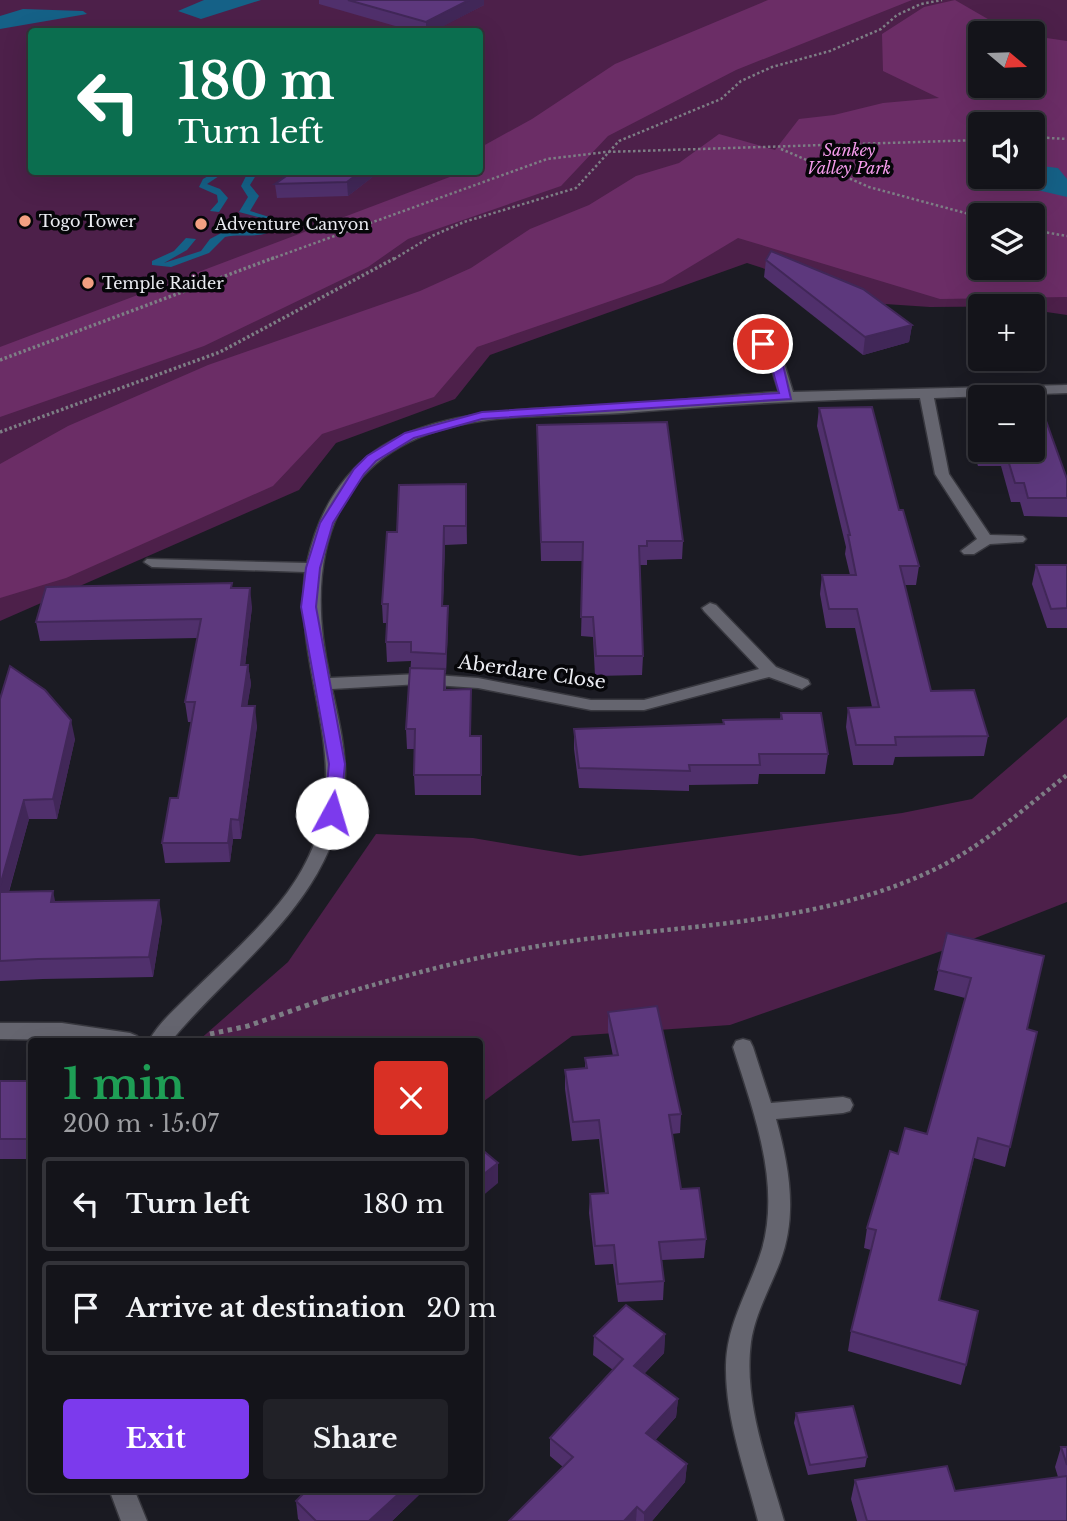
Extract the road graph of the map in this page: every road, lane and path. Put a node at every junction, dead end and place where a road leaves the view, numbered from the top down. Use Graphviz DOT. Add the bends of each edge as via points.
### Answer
graph roads {
  1 [pos="942,0"];
  2 [pos="1045,138"];
  3 [pos="1067,139"];
  4 [pos="968,140"];
  5 [pos="777,147"];
  6 [pos="606,152"];
  7 [pos="968,214"];
  8 [pos="1045,232"];
  9 [pos="1067,236"];
  10 [pos="779,341"];
  11 [pos="763,344"];
  12 [pos="745,346"];
  13 [pos="0,360"];
  14 [pos="1067,389"];
  15 [pos="926,393"];
  16 [pos="787,396"];
  17 [pos="0,432"];
  18 [pos="1018,539"];
  19 [pos="986,540"];
  20 [pos="969,551"];
  21 [pos="152,562"];
  22 [pos="313,568"];
  23 [pos="710,608"];
  24 [pos="770,671"];
  25 [pos="324,684"];
  26 [pos="802,684"];
  27 [pos="1067,775"];
  28 [pos="0,1031"];
  29 [pos="162,1037"];
  30 [pos="110,1038"];
  31 [pos="743,1047"];
  32 [pos="844,1105"];
  33 [pos="764,1112"];
  34 [pos="123,1493"];
  35 [pos="134,1521"];
  36 [pos="771,1521"];
  1 -- 6 [label="path" via="921,4 881,29 830,51 741,81 721,99 640,130"];
  2 -- 3 [label="path"];
  4 -- 5 [label="path"];
  5 -- 6 [label="path"];
  5 -- 7 [label="path" via="869,187"];
  6 -- 13 [label="path" via="547,159 461,188"];
  6 -- 17 [label="path" via="586,183 576,188 464,222 220,352"];
  8 -- 9 [label="path"];
  10 -- 11 [label="street"];
  11 -- 12 [label="street"];
  11 -- 16 [label="street" via="776,360"];
  14 -- 15 [label="street"];
  15 -- 16 [label="street"];
  15 -- 19 [label="street" via="942,474"];
  16 -- 22 [label="street" via="509,413 431,427 390,446 359,472 326,523"];
  18 -- 19 [label="street"];
  19 -- 20 [label="street"];
  21 -- 22 [label="street"];
  22 -- 25 [label="street" via="309,607"];
  23 -- 24 [label="street"];
  24 -- 25 [label="street, Aberdare Close" via="643,705 591,705 478,683 420,678"];
  24 -- 26 [label="street"];
  25 -- 29 [label="street" via="337,764 332,813 318,859 298,894 263,937"];
  27 -- 29 [label="path" via="956,858 883,892 826,909 498,954 214,1034"];
  28 -- 30 [label="street" via="62,1031"];
  31 -- 33 [label="street"];
  32 -- 33 [label="street"];
  33 -- 36 [label="street" via="781,1209 773,1250 743,1321 737,1368 742,1407"];
  34 -- 35 [label="street"];
}
